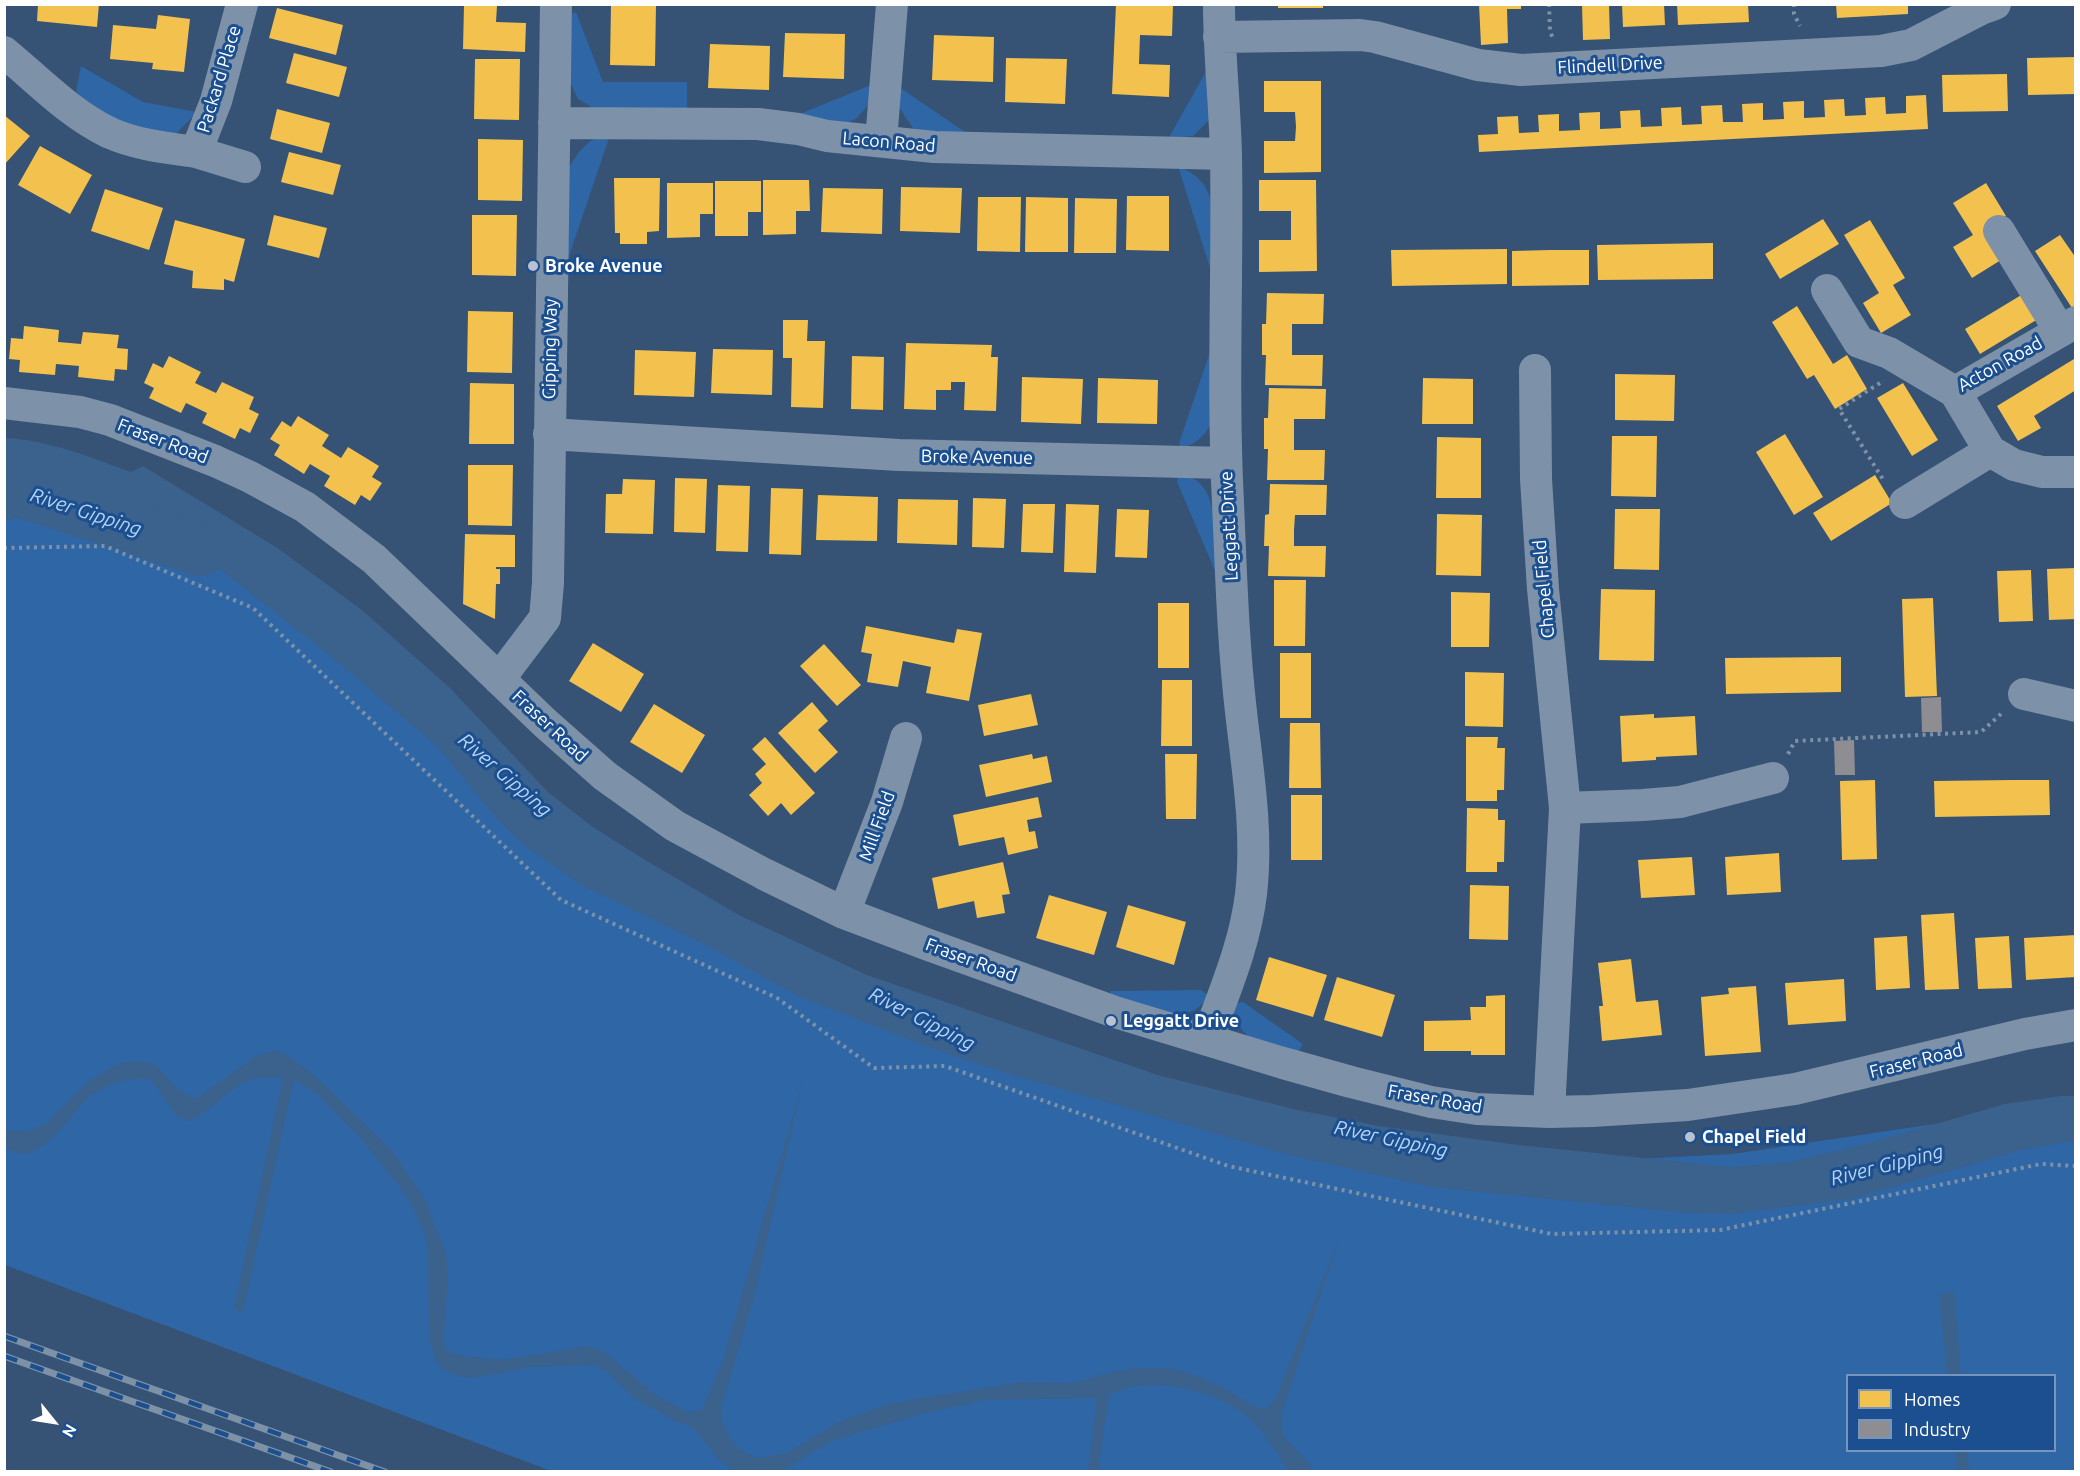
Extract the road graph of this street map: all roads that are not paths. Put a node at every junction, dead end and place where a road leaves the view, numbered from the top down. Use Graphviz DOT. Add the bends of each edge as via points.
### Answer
graph roads {
  1 [pos="242,4"];
  2 [pos="556,4"];
  3 [pos="892,4"];
  4 [pos="1219,4"];
  5 [pos="1995,4"];
  6 [pos="1219,37"];
  7 [pos="4,52"];
  8 [pos="554,123"];
  9 [pos="881,141"];
  10 [pos="196,152"];
  11 [pos="1226,154"];
  12 [pos="244,167"];
  13 [pos="1999,231"];
  14 [pos="1827,290"];
  15 [pos="2068,326"];
  16 [pos="1535,370"];
  17 [pos="1955,392"];
  18 [pos="4,403"];
  19 [pos="549,434"];
  20 [pos="1990,451"];
  21 [pos="1226,463"];
  22 [pos="2076,472"];
  23 [pos="1905,503"];
  24 [pos="499,679"];
  25 [pos="2024,694"];
  26 [pos="2076,706"];
  27 [pos="906,738"];
  28 [pos="1773,778"];
  29 [pos="1565,808"];
  30 [pos="844,913"];
  31 [pos="2076,1025"];
  32 [pos="1207,1040"];
  33 [pos="1549,1112"];
  1 -- 10 [label="street, Packard Place" via="216,101"];
  2 -- 8 [label="street, Gipping Way"];
  3 -- 9 [label="street"];
  4 -- 6 [label="street, Leggatt Drive"];
  5 -- 6 [label="street, Flindell Drive" via="1911,45 1881,51 1521,70 1478,65 1360,35"];
  6 -- 11 [label="street, Leggatt Drive"];
  7 -- 10 [label="street, Packard Place" via="72,110 111,133"];
  8 -- 9 [label="street, Lacon Road" via="758,124"];
  8 -- 19 [label="street, Gipping Way"];
  9 -- 11 [label="street, Lacon Road" via="934,147"];
  10 -- 12 [label="street, Packard Place"];
  11 -- 21 [label="street, Leggatt Drive"];
  13 -- 15 [label="street, Acton Road"];
  14 -- 17 [label="street, Acton Road" via="1859,342 1889,353"];
  15 -- 17 [label="street, Acton Road"];
  16 -- 29 [label="street, Chapel Field" via="1543,589"];
  17 -- 20 [label="street"];
  18 -- 24 [label="street, Fraser Road" via="80,412 110,420 214,461 279,492 328,522 374,559"];
  19 -- 21 [label="street, Broke Avenue" via="899,455"];
  19 -- 24 [label="street, Gipping Way" via="545,618"];
  20 -- 22 [label="street" via="2004,460 2042,472"];
  20 -- 23 [label="street"];
  21 -- 32 [label="street, Leggatt Drive" via="1233,616 1254,817 1254,858 1244,930"];
  24 -- 30 [label="street, Fraser Road" via="577,752 642,804 709,846"];
  25 -- 26 [label="street"];
  27 -- 30 [label="street, Mill Field" via="887,802"];
  28 -- 29 [label="street" via="1680,802"];
  29 -- 33 [label="street, Chapel Field"];
  30 -- 32 [label="street, Fraser Road" via="1115,1012"];
  31 -- 33 [label="street, Fraser Road" via="1746,1098"];
  32 -- 33 [label="street, Fraser Road" via="1431,1101 1477,1109"];
}
